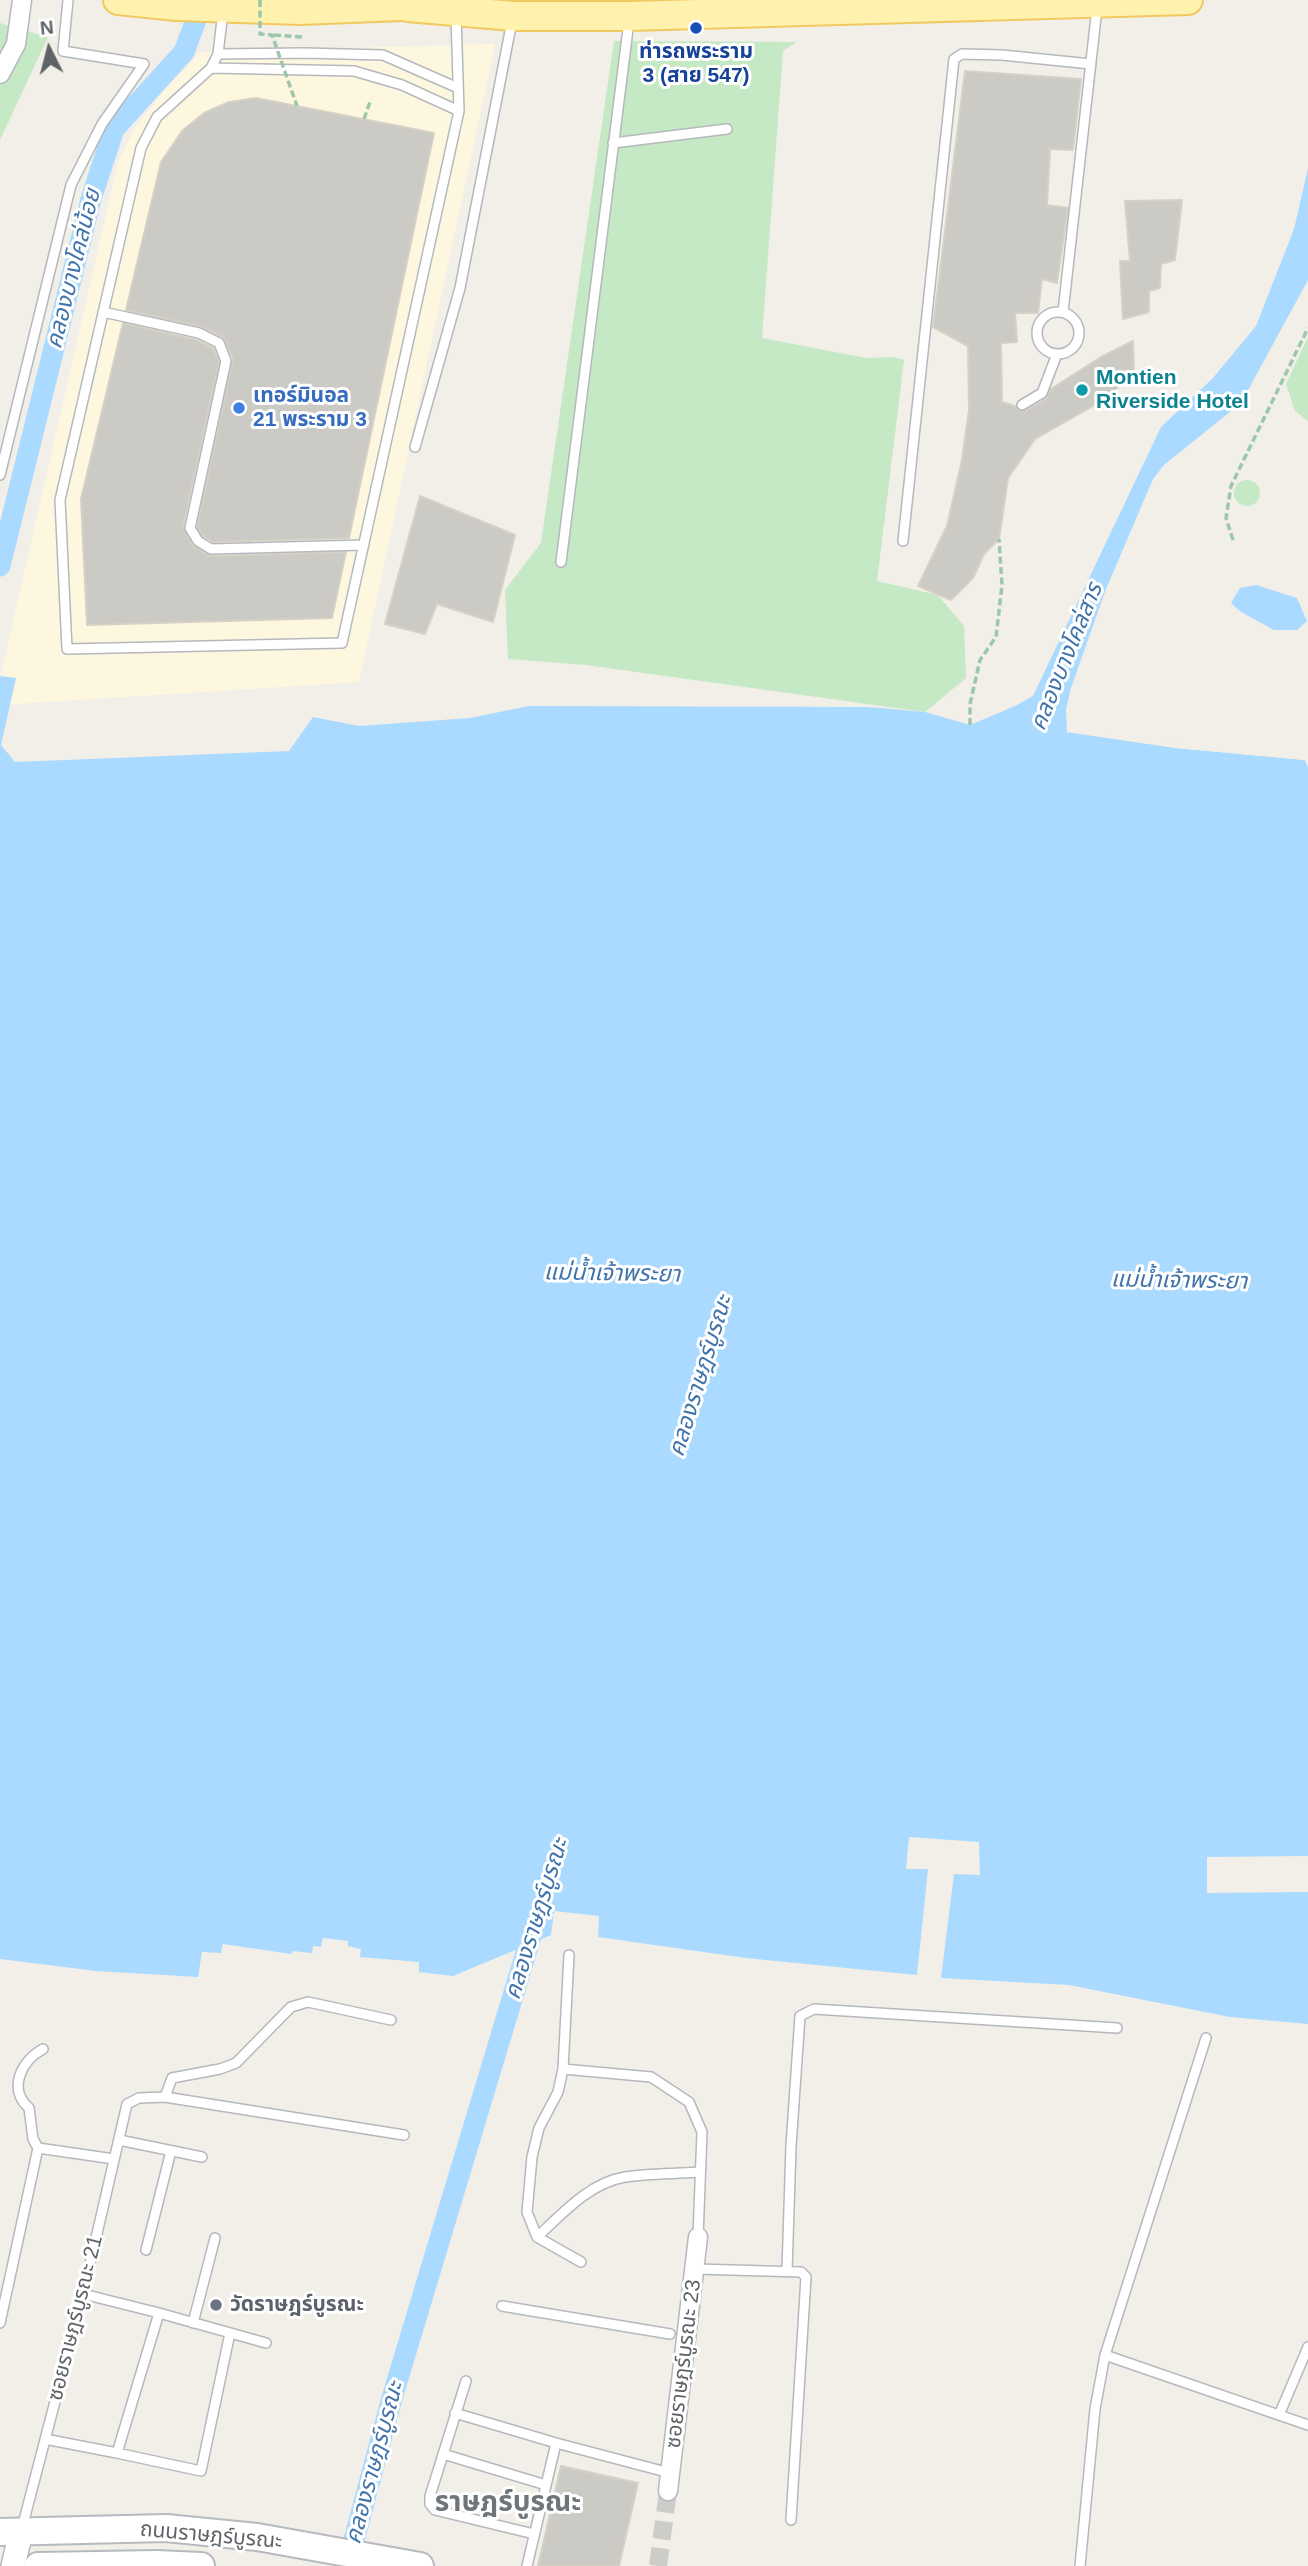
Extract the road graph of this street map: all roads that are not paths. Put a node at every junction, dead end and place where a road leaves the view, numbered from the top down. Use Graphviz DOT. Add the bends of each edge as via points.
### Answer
graph roads {
  1 [pos="22,0"];
  2 [pos="68,0"];
  3 [pos="118,0"];
  4 [pos="1188,0"];
  5 [pos="169,4"];
  6 [pos="1098,4"];
  7 [pos="463,5"];
  8 [pos="223,7"];
  9 [pos="513,16"];
  10 [pos="630,16"];
  11 [pos="218,54"];
  12 [pos="1091,64"];
  13 [pos="211,68"];
  14 [pos="0,74"];
  15 [pos="458,88"];
  16 [pos="459,111"];
  17 [pos="727,129"];
  18 [pos="613,143"];
  19 [pos="103,312"];
  20 [pos="1063,312"];
  21 [pos="1057,354"];
  22 [pos="1022,405"];
  23 [pos="415,447"];
  24 [pos="0,475"];
  25 [pos="902,541"];
  26 [pos="364,545"];
  27 [pos="561,562"];
  28 [pos="569,1955"];
  29 [pos="391,2020"];
  30 [pos="1117,2028"];
  31 [pos="1206,2038"];
  32 [pos="43,2049"];
  33 [pos="564,2069"];
  34 [pos="166,2097"];
  35 [pos="404,2135"];
  36 [pos="119,2140"];
  37 [pos="38,2148"];
  38 [pos="171,2151"];
  39 [pos="202,2157"];
  40 [pos="114,2159"];
  41 [pos="700,2172"];
  42 [pos="698,2236"];
  43 [pos="537,2237"];
  44 [pos="215,2238"];
  45 [pos="146,2250"];
  46 [pos="581,2262"];
  47 [pos="696,2269"];
  48 [pos="787,2271"];
  49 [pos="83,2294"];
  50 [pos="502,2306"];
  51 [pos="159,2312"];
  52 [pos="0,2323"];
  53 [pos="193,2323"];
  54 [pos="230,2333"];
  55 [pos="678,2335"];
  56 [pos="266,2343"];
  57 [pos="1308,2347"];
  58 [pos="1105,2355"];
  59 [pos="467,2381"];
  60 [pos="456,2413"];
  61 [pos="1279,2415"];
  62 [pos="1308,2425"];
  63 [pos="45,2439"];
  64 [pos="556,2443"];
  65 [pos="117,2453"];
  66 [pos="443,2454"];
  67 [pos="669,2482"];
  68 [pos="545,2485"];
  69 [pos="791,2520"];
  70 [pos="10,2532"];
  71 [pos="534,2534"];
  72 [pos="417,2565"];
  73 [pos="13,2566"];
  74 [pos="38,2566"];
  75 [pos="201,2566"];
  76 [pos="527,2566"];
  77 [pos="1080,2566"];
  1 -- 14 [label="street" via="16,44"];
  2 -- 24 [label="lane" via="63,51 144,64 102,124 71,185"];
  3 -- 5 [label="main road"];
  4 -- 6 [label="main road"];
  5 -- 8 [label="main road"];
  6 -- 10 [label="main road"];
  6 -- 12 [label="lane"];
  7 -- 8 [label="main road" via="300,10"];
  7 -- 9 [label="main road"];
  7 -- 15 [label="lane"];
  8 -- 11 [label="lane"];
  9 -- 10 [label="main road"];
  9 -- 23 [label="lane" via="460,288"];
  10 -- 18 [label="lane"];
  11 -- 13 [label="lane"];
  11 -- 15 [label="lane" via="383,55"];
  12 -- 20 [label="lane"];
  12 -- 25 [label="lane" via="1002,55 962,54 954,59"];
  13 -- 16 [label="lane" via="354,71 402,85"];
  13 -- 19 [label="lane" via="157,117 141,148"];
  15 -- 16 [label="lane"];
  16 -- 26 [label="lane"];
  17 -- 18 [label="lane"];
  18 -- 27 [label="lane"];
  19 -- 26 [label="lane" via="199,332 219,343 226,361 190,528 198,541 211,550"];
  19 -- 26 [label="lane" via="60,500 67,649 342,643"];
  20 -- 21 [label="lane" via="1074,318 1080,331 1072,350"];
  20 -- 21 [label="lane" via="1042,318 1036,334 1048,353"];
  21 -- 22 [label="lane" via="1042,393"];
  28 -- 33 [label="lane"];
  29 -- 34 [label="lane" via="308,2002 291,2007 236,2063 172,2078"];
  30 -- 48 [label="lane" via="814,2009 800,2016"];
  31 -- 58 [label="lane"];
  32 -- 37 [label="lane" via="30,2056 21,2070 18,2092 31,2116"];
  33 -- 41 [label="lane" via="651,2077 689,2102 702,2132"];
  33 -- 43 [label="lane" via="532,2157 527,2212"];
  34 -- 35 [label="lane"];
  34 -- 36 [label="lane, ซอยราษฎร์บูรณะ 21" via="139,2098 127,2104"];
  36 -- 38 [label="lane"];
  36 -- 40 [label="lane, ซอยราษฎร์บูรณะ 21"];
  37 -- 40 [label="lane"];
  37 -- 52 [label="lane"];
  38 -- 39 [label="lane"];
  38 -- 45 [label="lane"];
  40 -- 49 [label="lane, ซอยราษฎร์บูรณะ 21"];
  41 -- 42 [label="lane"];
  41 -- 43 [label="lane" via="623,2177 605,2183 578,2199"];
  42 -- 47 [label="street, ซอยราษฎร์บูรณะ 23"];
  43 -- 46 [label="lane"];
  44 -- 53 [label="lane"];
  47 -- 48 [label="lane"];
  47 -- 55 [label="street, ซอยราษฎร์บูรณะ 23"];
  48 -- 69 [label="lane" via="806,2277"];
  49 -- 51 [label="lane"];
  49 -- 63 [label="lane, ซอยราษฎร์บูรณะ 21"];
  50 -- 55 [label="lane"];
  51 -- 53 [label="lane"];
  51 -- 65 [label="lane"];
  53 -- 54 [label="lane"];
  54 -- 56 [label="lane"];
  54 -- 65 [label="lane" via="201,2471"];
  55 -- 67 [label="street, ซอยราษฎร์บูรณะ 23"];
  57 -- 61 [label="lane"];
  58 -- 61 [label="lane"];
  58 -- 77 [label="lane" via="1095,2409"];
  59 -- 60 [label="lane"];
  60 -- 64 [label="lane"];
  60 -- 66 [label="lane"];
  61 -- 62 [label="lane"];
  63 -- 65 [label="lane"];
  63 -- 70 [label="lane, ซอยราษฎร์บูรณะ 21"];
  64 -- 67 [label="lane"];
  64 -- 68 [label="lane"];
  66 -- 68 [label="lane"];
  66 -- 71 [label="lane" via="430,2496 435,2510"];
  68 -- 71 [label="lane"];
  70 -- 72 [label="main road, ถนนราษฎร์บูรณะ" via="166,2528 257,2537"];
  70 -- 73 [label="street"];
  71 -- 76 [label="lane"];
  74 -- 75 [label="main road, ถนนราษฎร์บูรณะ"];
}
